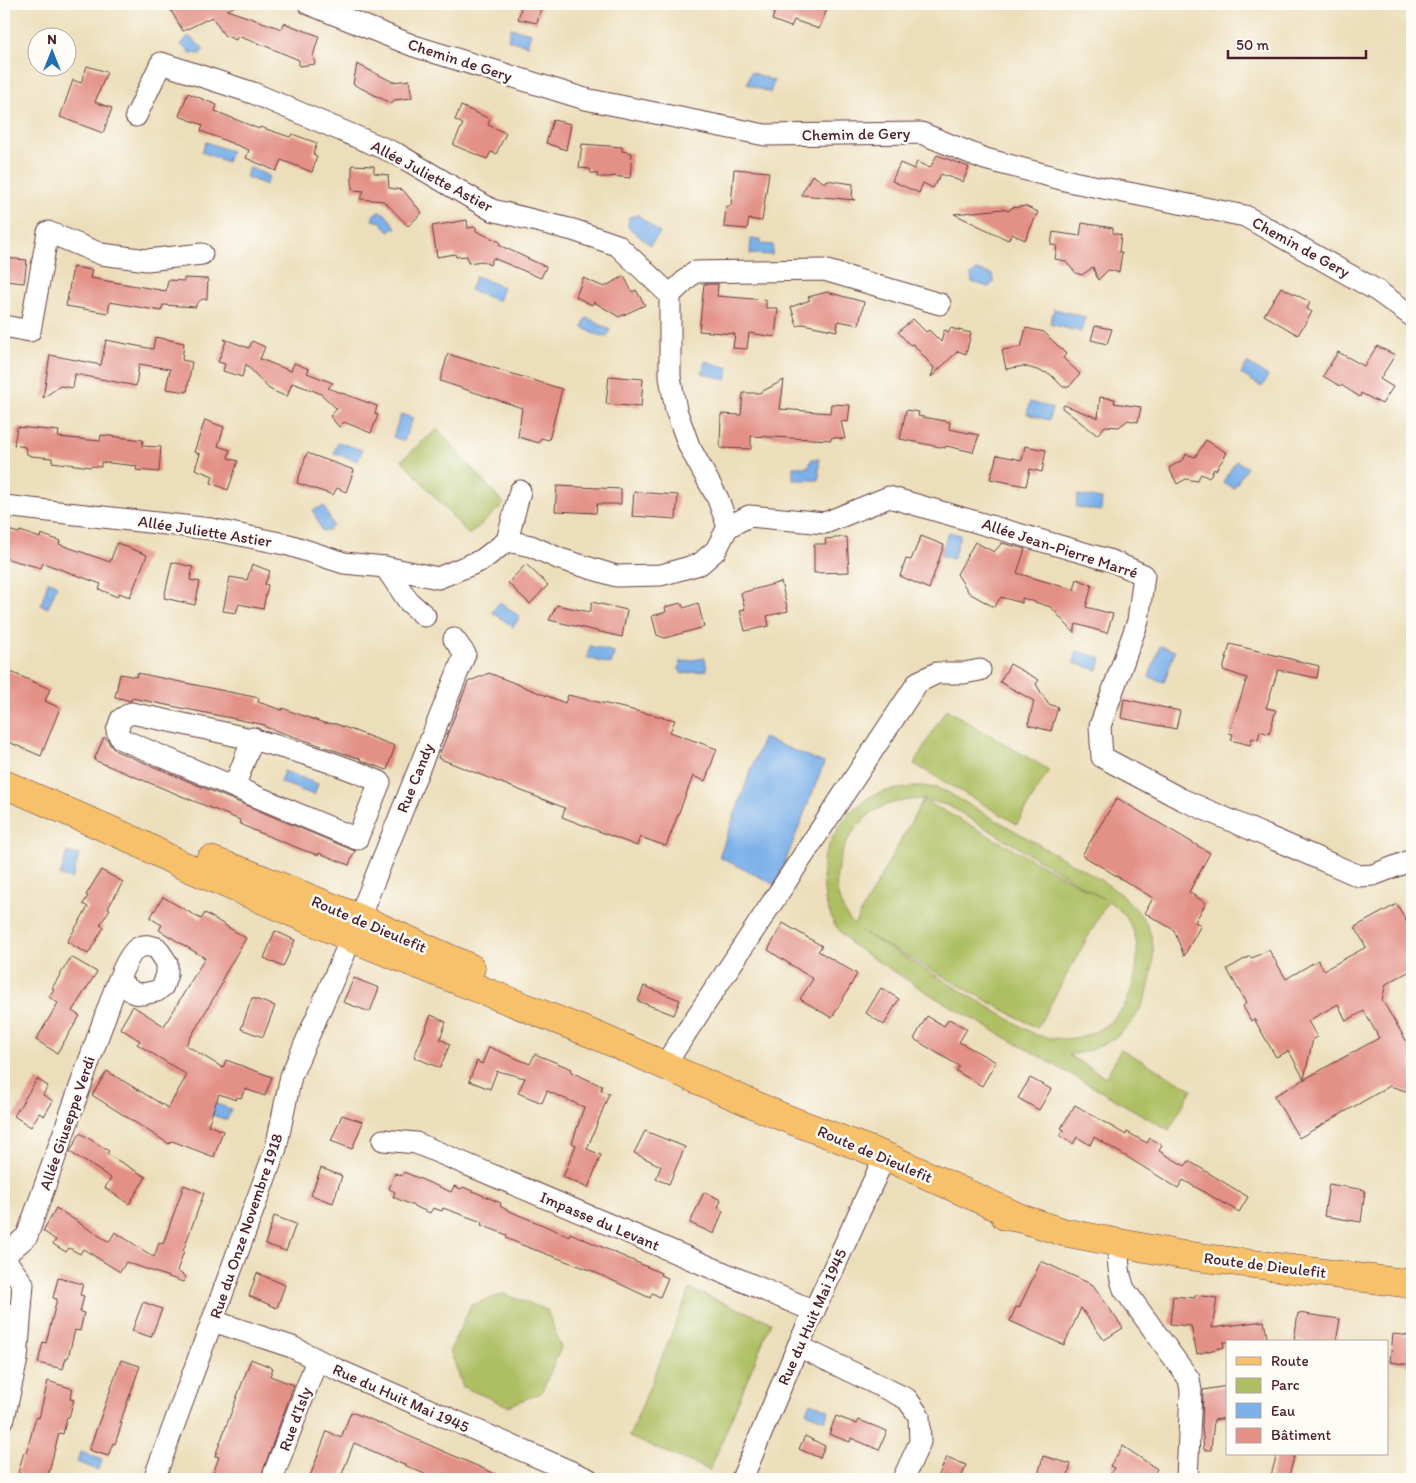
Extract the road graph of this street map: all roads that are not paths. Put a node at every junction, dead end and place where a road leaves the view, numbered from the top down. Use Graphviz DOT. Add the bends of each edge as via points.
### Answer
graph roads {
  1 [pos="309,4"];
  2 [pos="136,116"];
  3 [pos="202,254"];
  4 [pos="670,295"];
  5 [pos="940,304"];
  6 [pos="1412,316"];
  7 [pos="4,326"];
  8 [pos="520,491"];
  9 [pos="4,506"];
  10 [pos="728,527"];
  11 [pos="507,541"];
  12 [pos="385,568"];
  13 [pos="426,616"];
  14 [pos="454,639"];
  15 [pos="980,670"];
  16 [pos="253,738"];
  17 [pos="4,784"];
  18 [pos="234,787"];
  19 [pos="370,807"];
  20 [pos="398,821"];
  21 [pos="131,839"];
  22 [pos="1412,860"];
  23 [pos="355,928"];
  24 [pos="118,981"];
  25 [pos="595,1035"];
  26 [pos="664,1066"];
  27 [pos="383,1140"];
  28 [pos="882,1164"];
  29 [pos="1119,1243"];
  30 [pos="4,1257"];
  31 [pos="1412,1269"];
  32 [pos="1412,1284"];
  33 [pos="814,1311"];
  34 [pos="213,1321"];
  35 [pos="798,1346"];
  36 [pos="317,1360"];
  37 [pos="4,1418"];
  38 [pos="1187,1473"];
  39 [pos="154,1479"];
  40 [pos="272,1479"];
  41 [pos="588,1479"];
  42 [pos="742,1479"];
  43 [pos="903,1479"];
  1 -- 6 [label="street, Chemin de Gery" via="414,46 585,99 765,135 921,133 985,159 1073,182 1245,216 1376,290"];
  2 -- 4 [label="street, Allée Juliette Astier" via="161,63 253,93 397,154 492,210 573,230 617,246"];
  3 -- 7 [label="street" via="147,260 101,254 48,232 30,331"];
  4 -- 5 [label="street" via="694,272 824,270"];
  4 -- 10 [label="street" via="670,377 676,410 688,446 718,499"];
  8 -- 11 [label="street"];
  9 -- 12 [label="street, Allée Juliette Astier" via="211,529 288,545 344,563"];
  10 -- 11 [label="street" via="716,550 700,564 661,576 616,576 560,559 531,546"];
  10 -- 22 [label="street, Allée Jean-Pierre Marré" via="749,516 825,523 888,497 1112,561 1144,576 1138,621 1100,726 1102,756 1181,799 1359,876 1373,875"];
  11 -- 12 [label="street, Allée Juliette Astier" via="482,560 438,578"];
  12 -- 13 [label="street" via="410,602"];
  14 -- 20 [label="street, Rue Candy" via="465,654"];
  15 -- 26 [label="street" via="964,674 937,674 918,682"];
  16 -- 18 [label="street"];
  16 -- 18 [label="street" via="131,713 121,719 117,731 121,739"];
  16 -- 19 [label="street" via="380,782"];
  17 -- 21 [label="main road, Route de Dieulefit"];
  18 -- 19 [label="street" via="357,839"];
  19 -- 20 [label="street"];
  20 -- 23 [label="street, Rue Candy"];
  21 -- 23 [label="main road, Route de Dieulefit" via="228,886"];
  21 -- 23 [label="main road, Route de Dieulefit" via="190,853 247,873"];
  23 -- 25 [label="main road, Route de Dieulefit" via="478,971"];
  23 -- 25 [label="main road, Route de Dieulefit" via="370,935 386,953"];
  23 -- 34 [label="street, Rue du Onze Novembre 1918" via="291,1076 276,1148"];
  24 -- 30 [label="street, Allée Giuseppe Verdi" via="27,1236"];
  25 -- 26 [label="main road, Route de Dieulefit"];
  26 -- 28 [label="main road, Route de Dieulefit"];
  27 -- 33 [label="street, Impasse du Levant" via="416,1143"];
  28 -- 29 [label="main road, Route de Dieulefit" via="1023,1219 1063,1232"];
  28 -- 33 [label="street, Rue du Huit Mai 1945"];
  29 -- 31 [label="main road, Route de Dieulefit" via="1227,1250"];
  29 -- 32 [label="main road, Route de Dieulefit" via="1182,1255"];
  29 -- 38 [label="street" via="1118,1275 1124,1289 1189,1379"];
  30 -- 37 [label="street" via="23,1284 17,1359"];
  33 -- 35 [label="street, Rue du Huit Mai 1945"];
  34 -- 36 [label="street, Rue du Huit Mai 1945"];
  34 -- 39 [label="street, Rue du Onze Novembre 1918"];
  35 -- 42 [label="street, Rue du Huit Mai 1945"];
  35 -- 43 [label="street" via="907,1399 919,1416 920,1442"];
  36 -- 40 [label="street, Rue d'Isly"];
  36 -- 41 [label="street, Rue du Huit Mai 1945"];
}
